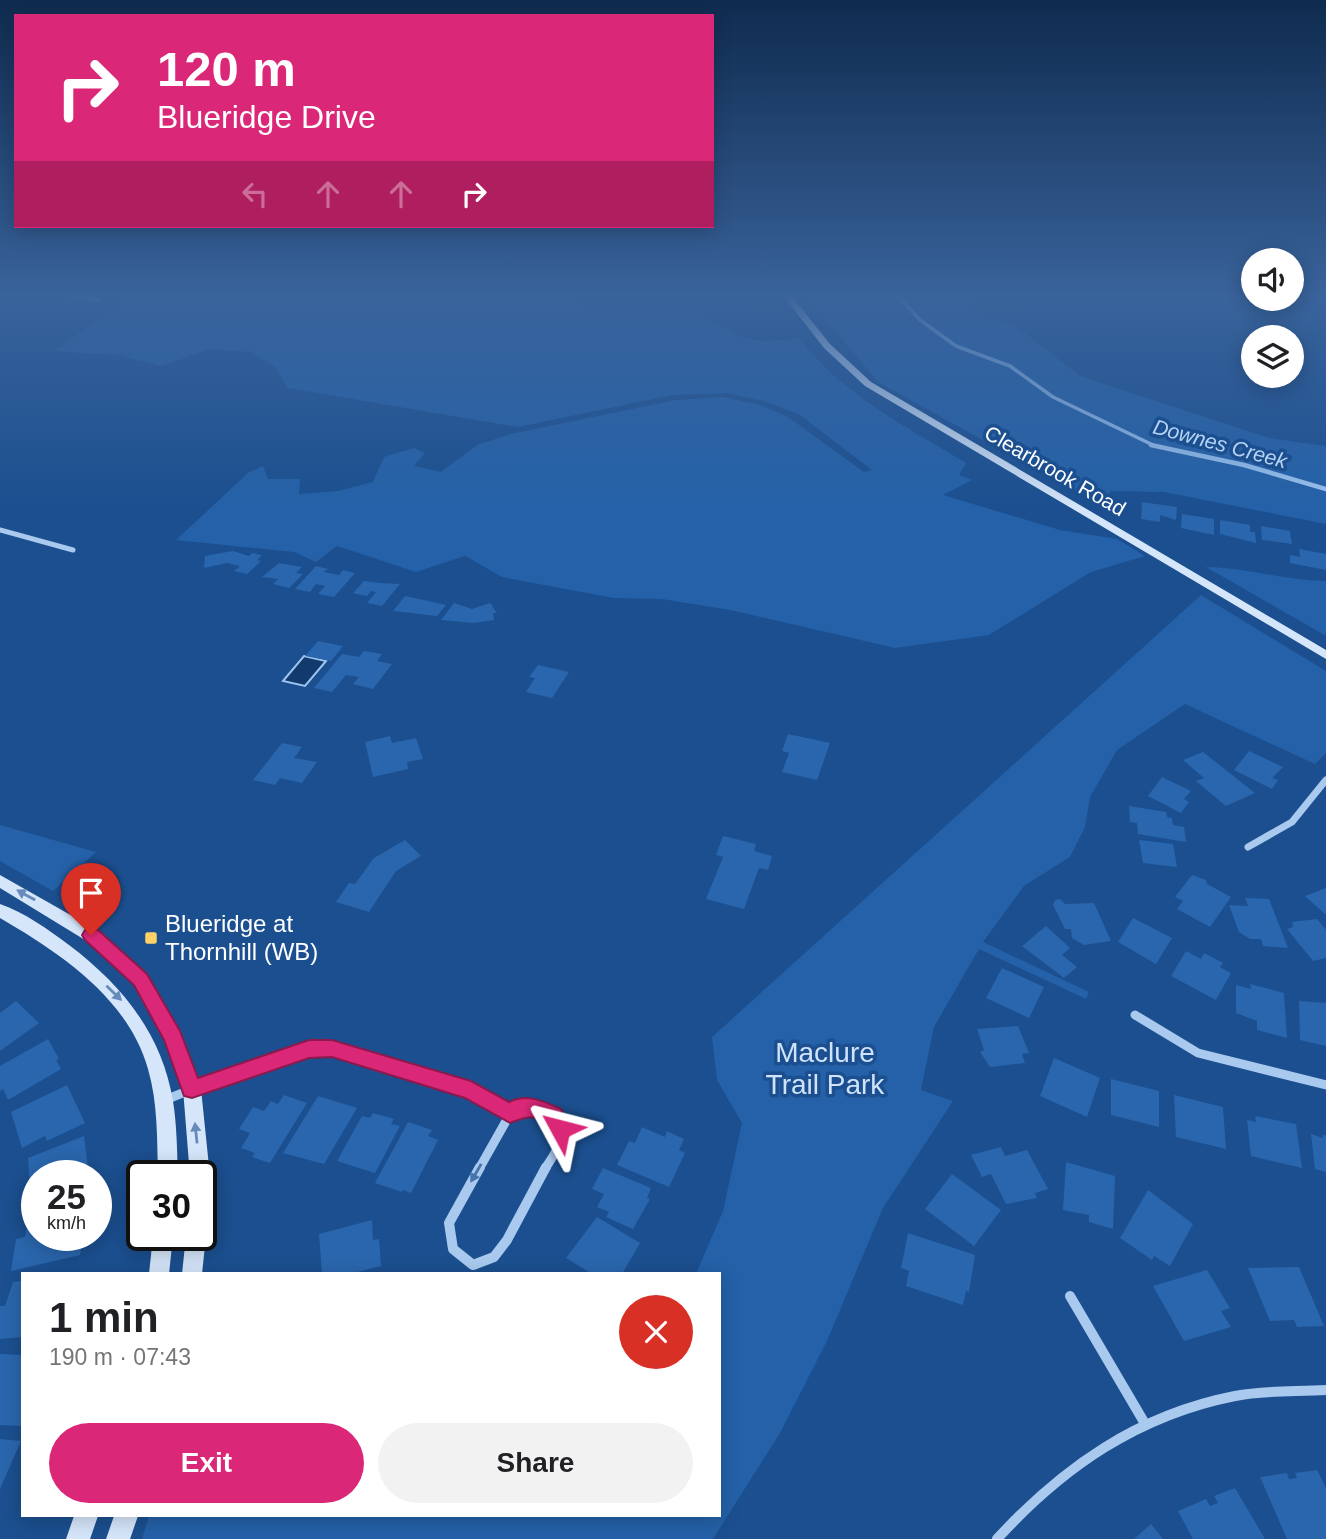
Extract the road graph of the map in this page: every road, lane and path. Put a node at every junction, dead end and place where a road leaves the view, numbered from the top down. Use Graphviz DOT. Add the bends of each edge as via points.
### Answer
graph roads {
  1 [pos="849,366"];
  2 [pos="0,530"];
  3 [pos="73,550"];
  4 [pos="1326,655"];
  5 [pos="1326,780"];
  6 [pos="1317,793"];
  7 [pos="1326,797"];
  8 [pos="1248,847"];
  9 [pos="0,881"];
  10 [pos="0,910"];
  11 [pos="1135,1015"];
  12 [pos="1326,1085"];
  13 [pos="192,1089"];
  14 [pos="164,1101"];
  15 [pos="510,1114"];
  16 [pos="167,1160"];
  17 [pos="199,1160"];
  18 [pos="161,1251"];
  19 [pos="194,1251"];
  20 [pos="159,1272"];
  21 [pos="192,1272"];
  22 [pos="1070,1296"];
  23 [pos="1326,1390"];
  24 [pos="1144,1422"];
  25 [pos="86,1517"];
  26 [pos="126,1517"];
  27 [pos="78,1539"];
  28 [pos="118,1539"];
  29 [pos="996,1539"];
  1 -- 4 [label="main road, Clearbrook Road" via="869,384"];
  2 -- 3 [label="street"];
  5 -- 6 [label="street"];
  6 -- 7 [label="street"];
  6 -- 8 [label="street" via="1292,822"];
  13 -- 9 [label="main road, one-way" via="173,1037 140,980 91,935"];
  10 -- 14 [label="main road, one-way" via="88,967 125,1003 154,1059"];
  11 -- 12 [label="street" via="1198,1053"];
  13 -- 14 [label="street"];
  13 -- 15 [label="street" via="309,1049 332,1048 471,1091"];
  17 -- 13 [label="main road, one-way"];
  14 -- 16 [label="main road"];
  15 -- 15 [label="street, one-way" via="449,1223 449,1243 458,1257 473,1265 494,1257 507,1240 560,1142 553,1116 529,1107"];
  18 -- 20 [label="main road"];
  19 -- 21 [label="main road"];
  22 -- 24 [label="street"];
  23 -- 24 [label="street" via="1236,1396"];
  24 -- 29 [label="street" via="1096,1447 1018,1514"];
  25 -- 27 [label="main road"];
  26 -- 28 [label="main road"];
}
